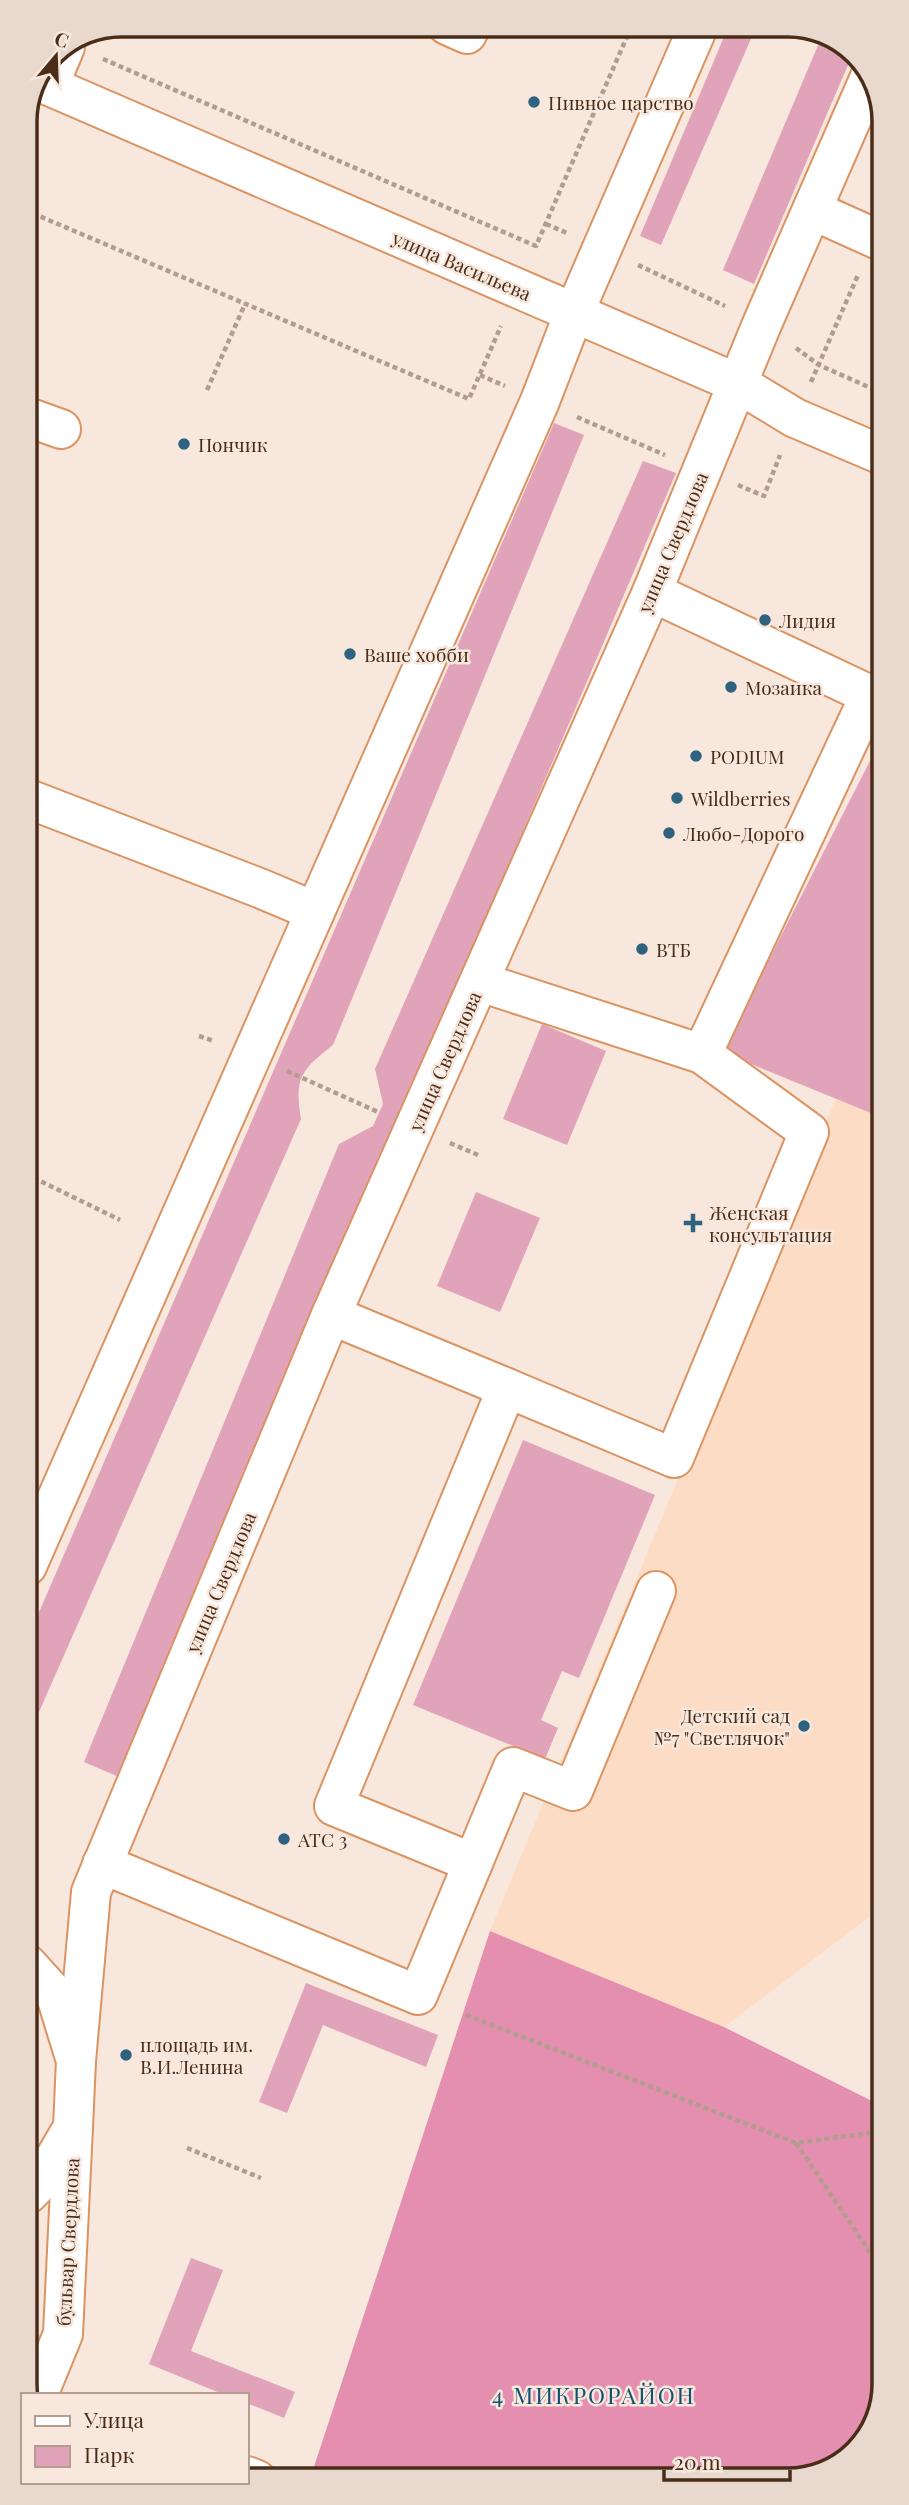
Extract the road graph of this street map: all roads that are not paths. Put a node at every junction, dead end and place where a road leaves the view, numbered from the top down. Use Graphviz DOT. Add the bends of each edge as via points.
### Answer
graph roads {
  1 [pos="694,37"];
  2 [pos="80,52"];
  3 [pos="48,80"];
  4 [pos="45,84"];
  5 [pos="866,87"];
  6 [pos="812,210"];
  7 [pos="872,237"];
  8 [pos="574,313"];
  9 [pos="739,384"];
  10 [pos="37,420"];
  11 [pos="61,429"];
  12 [pos="872,451"];
  13 [pos="652,592"];
  14 [pos="872,696"];
  15 [pos="872,706"];
  16 [pos="37,802"];
  17 [pos="314,911"];
  18 [pos="480,982"];
  19 [pos="702,1054"];
  20 [pos="331,1315"];
  21 [pos="507,1388"];
  22 [pos="37,1543"];
  23 [pos="656,1591"];
  24 [pos="473,1863"];
  25 [pos="102,1864"];
  26 [pos="37,1976"];
  27 [pos="76,2061"];
  28 [pos="73,2127"];
  29 [pos="37,2185"];
  30 [pos="41,2393"];
  1 -- 8 [label="street"];
  2 -- 3 [label="street"];
  4 -- 8 [label="street, улица Васильева"];
  5 -- 6 [label="street, улица Свердлова"];
  6 -- 7 [label="street"];
  6 -- 9 [label="street, улица Свердлова"];
  8 -- 9 [label="street, улица Васильева"];
  8 -- 17 [label="street" via="540,401"];
  9 -- 12 [label="street, улица Васильева" via="795,418"];
  9 -- 13 [label="street, улица Свердлова"];
  10 -- 11 [label="street"];
  13 -- 14 [label="street"];
  13 -- 18 [label="street, улица Свердлова"];
  15 -- 19 [label="street"];
  16 -- 17 [label="street"];
  17 -- 22 [label="street"];
  18 -- 19 [label="street"];
  18 -- 20 [label="street, улица Свердлова"];
  19 -- 21 [label="street" via="809,1132 674,1458"];
  20 -- 21 [label="street"];
  20 -- 25 [label="street, улица Свердлова"];
  21 -- 24 [label="street" via="334,1806"];
  23 -- 24 [label="street" via="573,1791 513,1767"];
  24 -- 25 [label="street" via="418,1995"];
  25 -- 27 [label="street, улица Свердлова" via="90,1892"];
  26 -- 27 [label="street" via="56,1996"];
  27 -- 28 [label="street, бульвар Свердлова"];
  28 -- 29 [label="street"];
  28 -- 30 [label="street, бульвар Свердлова" via="63,2334"];
}
